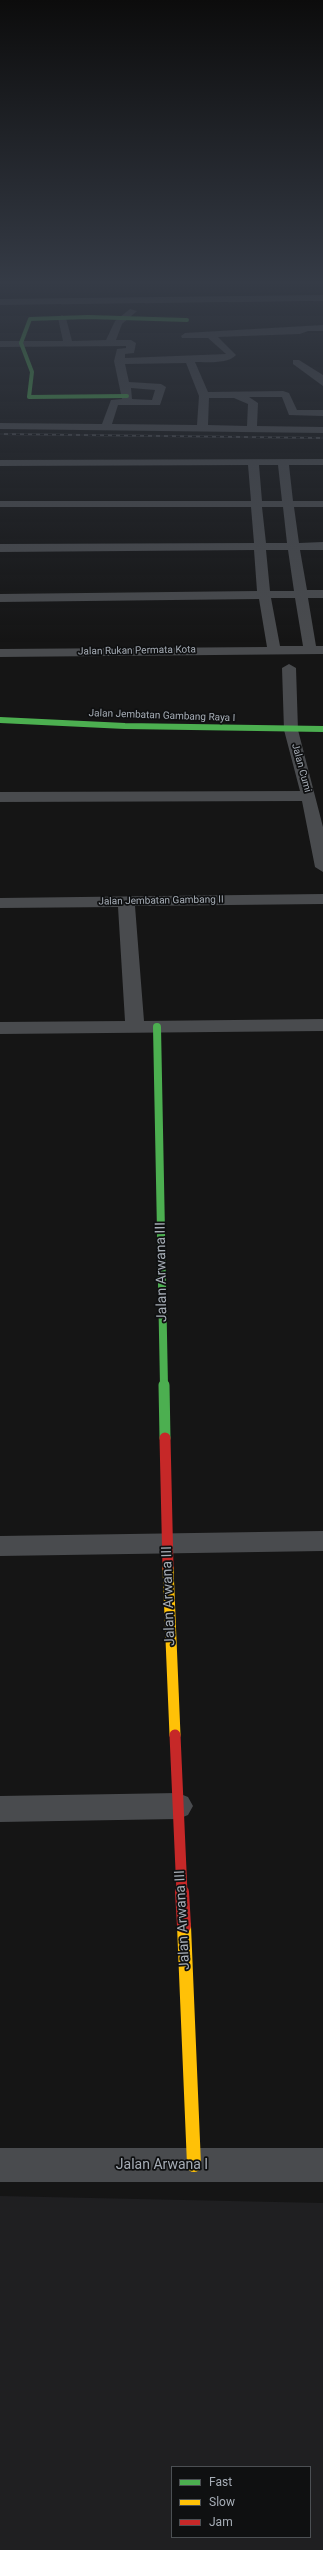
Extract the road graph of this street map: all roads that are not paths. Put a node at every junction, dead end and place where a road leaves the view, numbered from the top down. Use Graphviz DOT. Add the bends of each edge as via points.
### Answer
graph roads {
  1 [pos="113,405"];
  2 [pos="204,405"];
  3 [pos="253,405"];
  4 [pos="290,405"];
  5 [pos="323,414"];
  6 [pos="4,423"];
  7 [pos="106,428"];
  8 [pos="202,429"];
  9 [pos="252,430"];
  10 [pos="323,430"];
  11 [pos="253,462"];
  12 [pos="283,462"];
  13 [pos="323,462"];
  14 [pos="0,463"];
  15 [pos="0,504"];
  16 [pos="258,504"];
  17 [pos="289,504"];
  18 [pos="323,504"];
  19 [pos="261,546"];
  20 [pos="293,546"];
  21 [pos="323,546"];
  22 [pos="0,548"];
  23 [pos="264,594"];
  24 [pos="300,594"];
  25 [pos="323,594"];
  26 [pos="0,598"];
  27 [pos="274,649"];
  28 [pos="317,650"];
  29 [pos="0,653"];
  30 [pos="289,668"];
  31 [pos="0,720"];
  32 [pos="323,729"];
  33 [pos="291,730"];
  34 [pos="0,796"];
  35 [pos="309,796"];
  36 [pos="323,867"];
  37 [pos="323,899"];
  38 [pos="126,901"];
  39 [pos="0,903"];
  40 [pos="323,1025"];
  41 [pos="135,1026"];
  42 [pos="157,1027"];
  43 [pos="0,1028"];
  44 [pos="323,1541"];
  45 [pos="167,1543"];
  46 [pos="0,1546"];
  47 [pos="178,1806"];
  48 [pos="0,1809"];
  49 [pos="0,2165"];
  50 [pos="194,2165"];
  51 [pos="323,2165"];
  1 -- 7 [label="street"];
  2 -- 8 [label="street"];
  3 -- 9 [label="street"];
  4 -- 5 [label="street" via="293,412"];
  6 -- 7 [label="street"];
  7 -- 8 [label="street"];
  8 -- 9 [label="street"];
  9 -- 10 [label="street"];
  11 -- 12 [label="street"];
  11 -- 14 [label="street"];
  11 -- 16 [label="street"];
  12 -- 13 [label="street"];
  12 -- 17 [label="street, Jalan Rukan Permata Kota"];
  15 -- 16 [label="street"];
  16 -- 17 [label="street"];
  16 -- 19 [label="street"];
  17 -- 18 [label="street"];
  17 -- 20 [label="street, Jalan Rukan Permata Kota"];
  19 -- 20 [label="street"];
  19 -- 22 [label="street"];
  19 -- 23 [label="street"];
  20 -- 21 [label="street"];
  20 -- 24 [label="street, Jalan Rukan Permata Kota"];
  23 -- 24 [label="street"];
  23 -- 26 [label="street"];
  23 -- 27 [label="street"];
  24 -- 25 [label="street"];
  24 -- 28 [label="street, Jalan Rukan Permata Kota"];
  27 -- 28 [label="street, Jalan Rukan Permata Kota"];
  27 -- 29 [label="street, Jalan Rukan Permata Kota"];
  30 -- 33 [label="street, Jalan Cumi"];
  31 -- 33 [label="street, Jalan Jembatan Gambang Raya I"];
  32 -- 33 [label="street, Jalan Jembatan Gambang Raya I"];
  33 -- 35 [label="street, Jalan Cumi"];
  34 -- 35 [label="street"];
  35 -- 36 [label="street, Jalan Cumi"];
  37 -- 38 [label="street, Jalan Jembatan Gambang II"];
  38 -- 39 [label="street, Jalan Jembatan Gambang II"];
  38 -- 41 [label="street"];
  40 -- 42 [label="street"];
  41 -- 42 [label="street"];
  41 -- 43 [label="street"];
  42 -- 45 [label="street, Jalan Arwana III"];
  44 -- 45 [label="street"];
  45 -- 46 [label="street"];
  45 -- 47 [label="street, Jalan Arwana III"];
  47 -- 48 [label="street"];
  47 -- 50 [label="street, Jalan Arwana III"];
  49 -- 50 [label="street, Jalan Arwana I"];
  50 -- 51 [label="street, Jalan Arwana I"];
}
